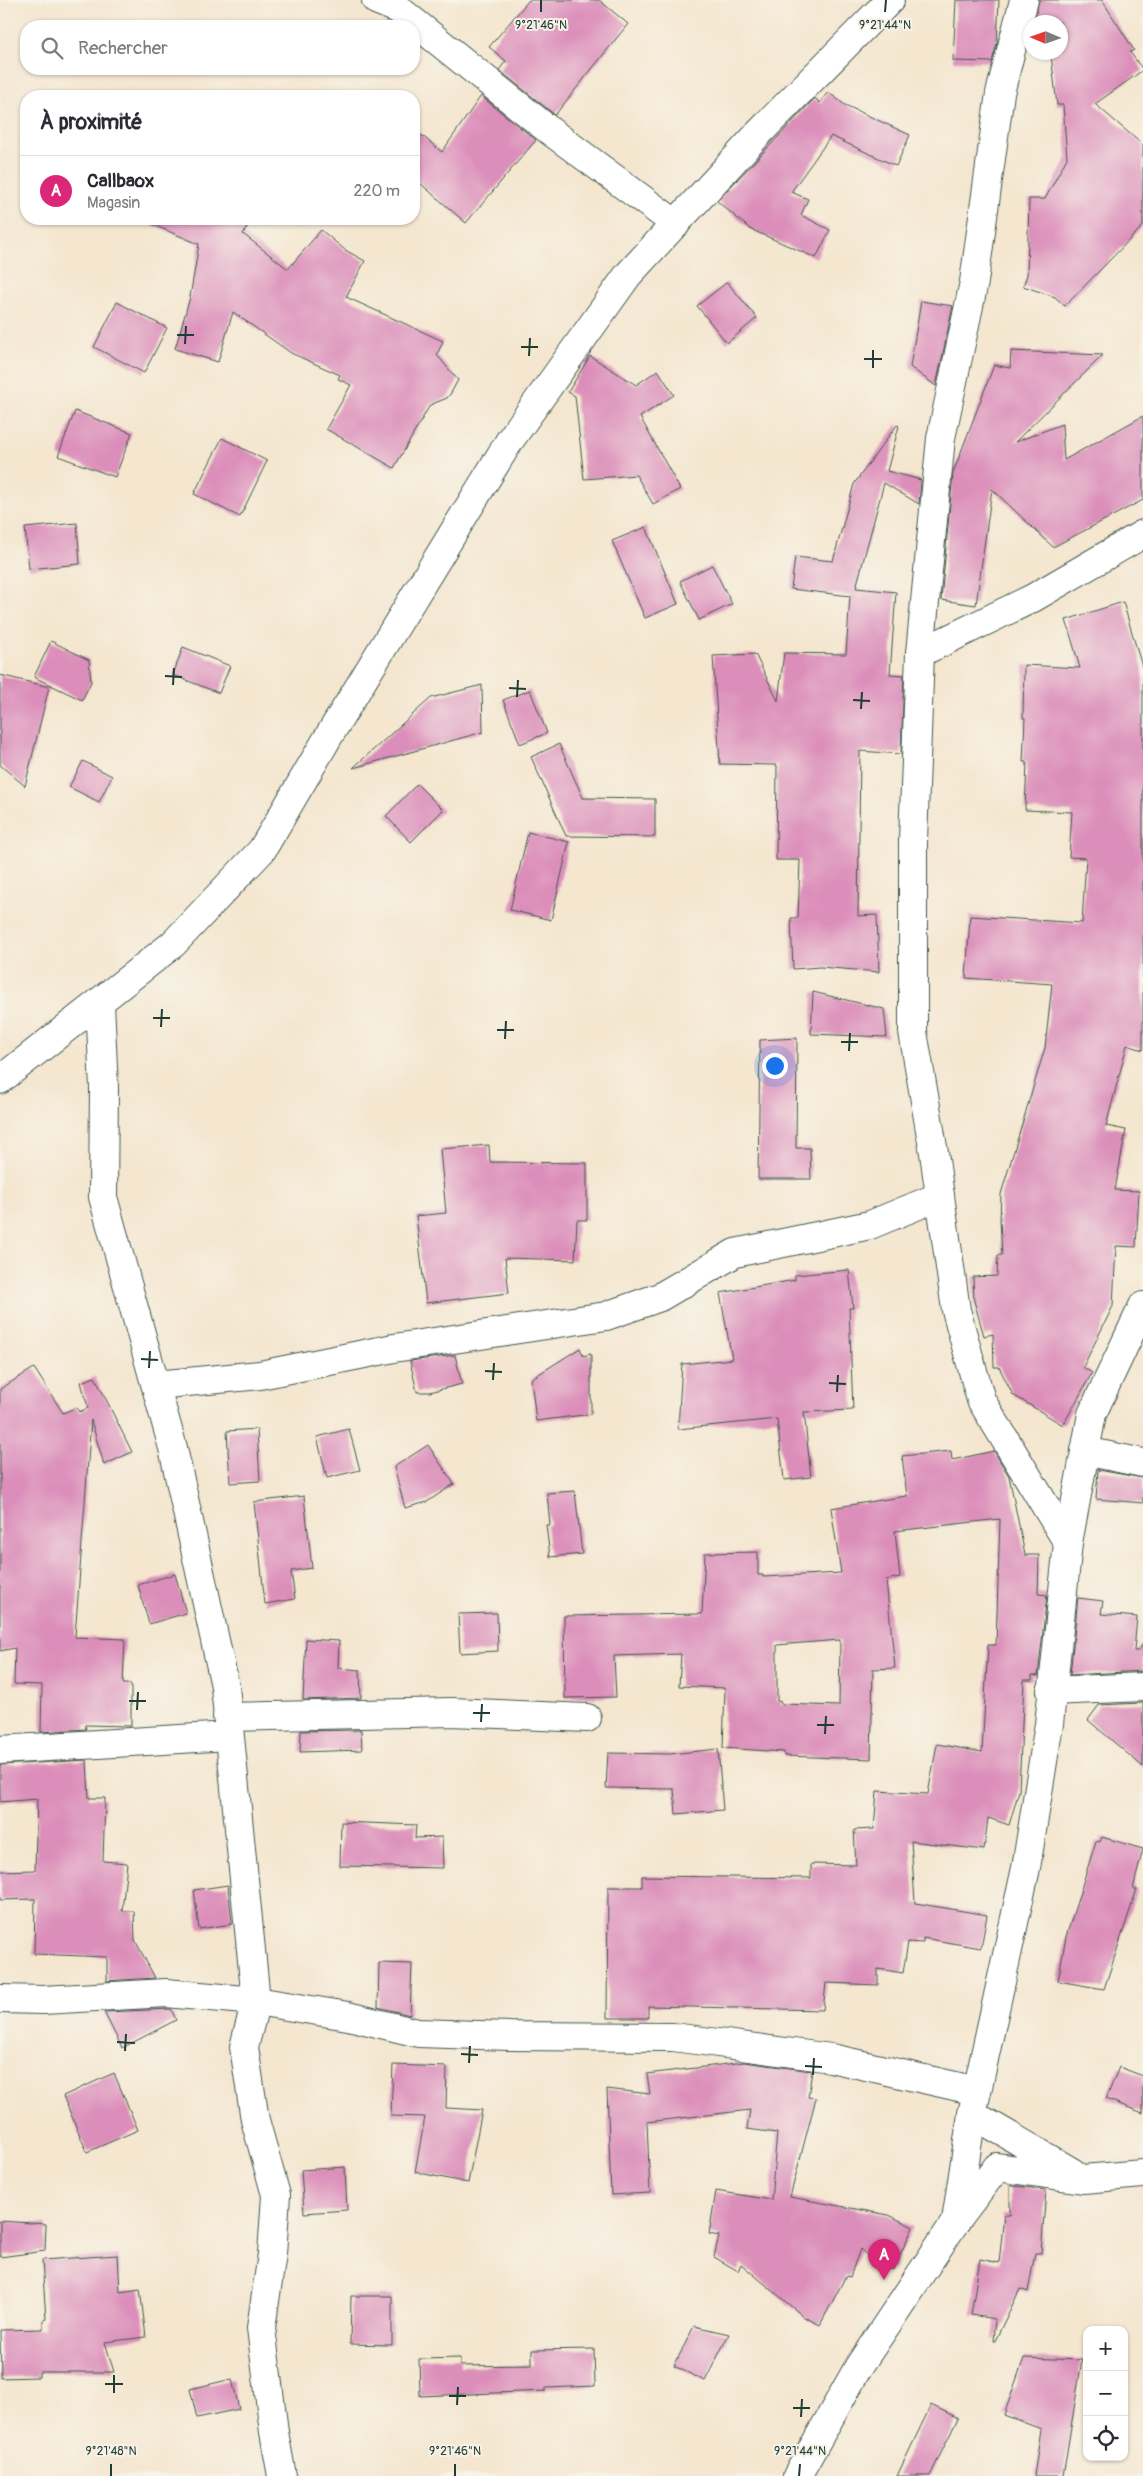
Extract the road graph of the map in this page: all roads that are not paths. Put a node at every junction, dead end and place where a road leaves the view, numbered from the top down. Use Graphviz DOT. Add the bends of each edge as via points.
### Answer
graph roads {
  1 [pos="376,0"];
  2 [pos="890,0"];
  3 [pos="1024,0"];
  4 [pos="412,20"];
  5 [pos="420,27"];
  6 [pos="676,224"];
  7 [pos="1143,534"];
  8 [pos="920,653"];
  9 [pos="100,1003"];
  10 [pos="0,1080"];
  11 [pos="940,1196"];
  12 [pos="1143,1306"];
  13 [pos="156,1386"];
  14 [pos="1085,1450"];
  15 [pos="1143,1463"];
  16 [pos="1068,1544"];
  17 [pos="1143,1687"];
  18 [pos="1051,1691"];
  19 [pos="587,1718"];
  20 [pos="228,1727"];
  21 [pos="0,1750"];
  22 [pos="0,1999"];
  23 [pos="256,2001"];
  24 [pos="974,2102"];
  25 [pos="1143,2174"];
  26 [pos="1083,2179"];
  27 [pos="956,2221"];
  28 [pos="282,2476"];
  29 [pos="798,2476"];
  1 -- 4 [label="street" via="398,9"];
  2 -- 6 [label="street" via="760,132"];
  3 -- 8 [label="street" via="1000,94 974,282 941,438"];
  5 -- 6 [label="street" via="550,131"];
  6 -- 9 [label="street" via="628,275 510,440 262,850 173,944"];
  7 -- 8 [label="street" via="1033,598"];
  8 -- 11 [label="street" via="914,841 913,1032"];
  9 -- 10 [label="street"];
  9 -- 13 [label="street" via="104,1196"];
  11 -- 13 [label="street" via="870,1224 735,1253 660,1297 606,1316 394,1348 260,1375"];
  11 -- 16 [label="street" via="956,1310 981,1400"];
  12 -- 14 [label="street" via="1092,1414"];
  13 -- 20 [label="street" via="206,1596 225,1686"];
  14 -- 15 [label="street"];
  14 -- 16 [label="street"];
  16 -- 18 [label="street"];
  17 -- 18 [label="street"];
  18 -- 24 [label="street" via="1049,1724 1026,1868"];
  19 -- 20 [label="street" via="452,1712"];
  20 -- 21 [label="street"];
  20 -- 23 [label="street"];
  22 -- 23 [label="street" via="43,2000 166,1993"];
  23 -- 24 [label="street" via="348,2016 418,2033 673,2037 831,2058"];
  23 -- 28 [label="street" via="244,2046 255,2120 276,2195 272,2254 261,2328"];
  24 -- 26 [label="street"];
  24 -- 27 [label="street"];
  25 -- 26 [label="street"];
  26 -- 27 [label="street" via="997,2167"];
  27 -- 29 [label="street" via="859,2366"];
}
